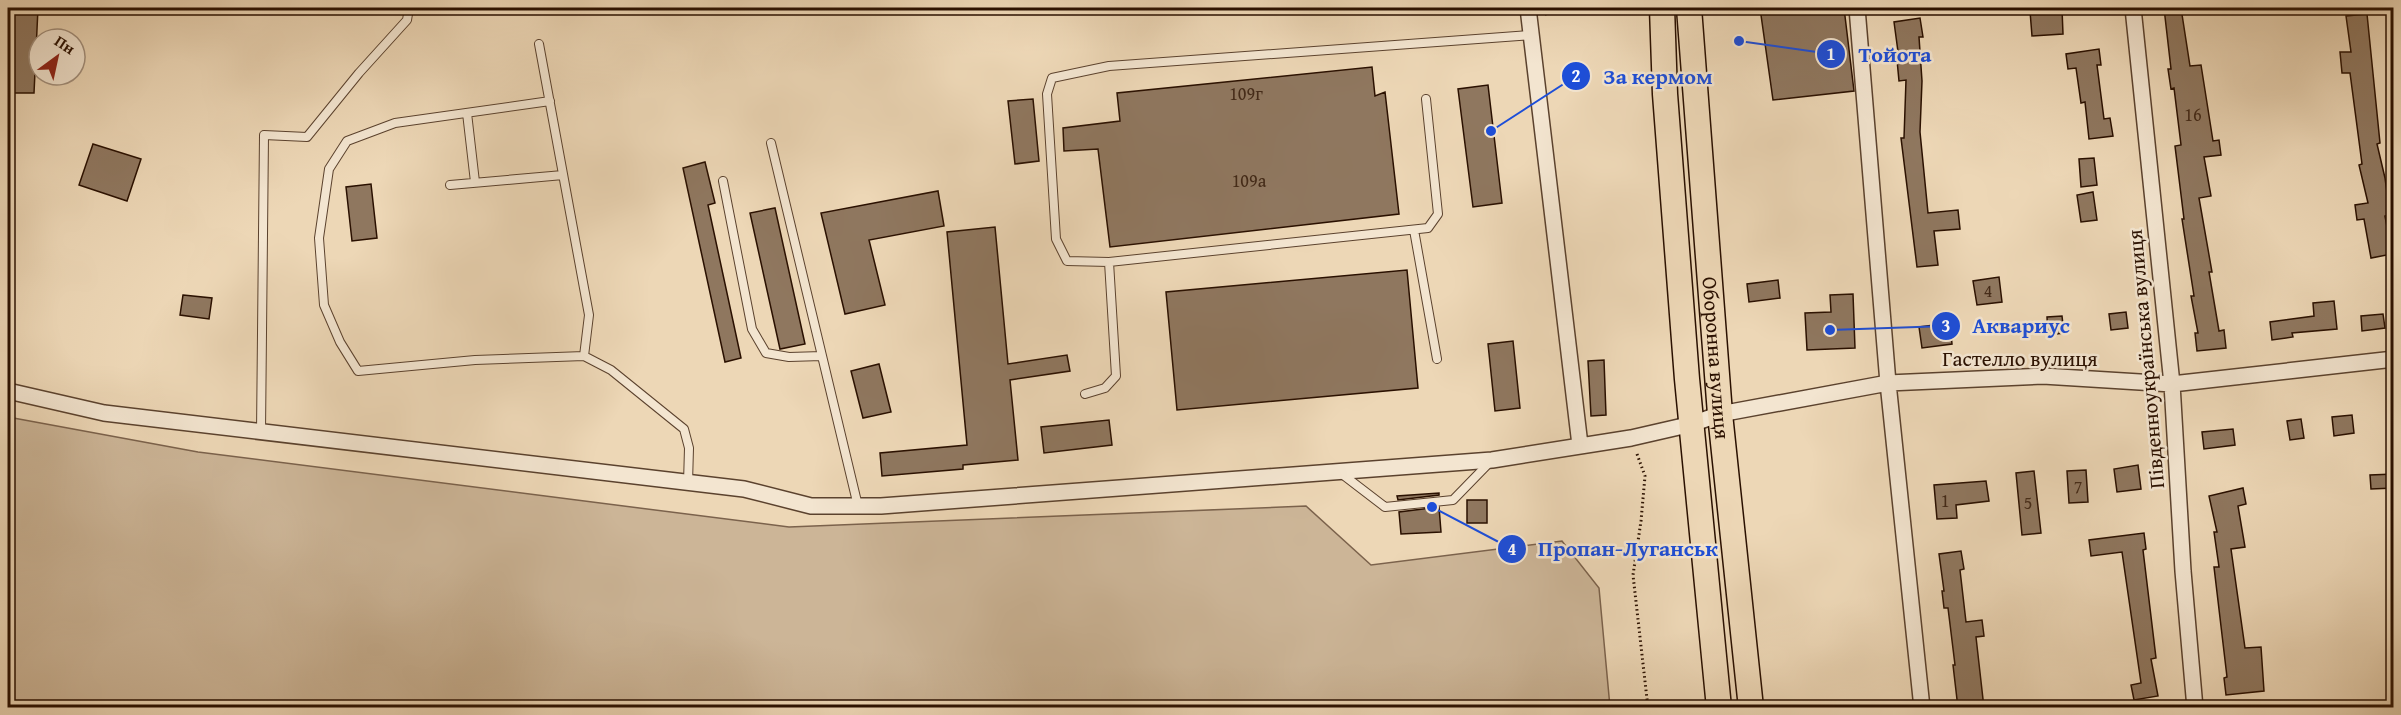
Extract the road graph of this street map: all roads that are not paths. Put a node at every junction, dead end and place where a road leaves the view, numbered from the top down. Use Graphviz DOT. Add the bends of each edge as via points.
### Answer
graph roads {
  1 [pos="409,8"];
  2 [pos="1662,8"];
  3 [pos="1689,8"];
  4 [pos="1857,8"];
  5 [pos="2133,8"];
  6 [pos="1528,12"];
  7 [pos="1531,35"];
  8 [pos="539,44"];
  9 [pos="1426,99"];
  10 [pos="549,101"];
  11 [pos="467,113"];
  12 [pos="771,143"];
  13 [pos="563,175"];
  14 [pos="723,181"];
  15 [pos="475,182"];
  16 [pos="450,185"];
  17 [pos="1414,230"];
  18 [pos="1109,262"];
  19 [pos="584,356"];
  20 [pos="822,356"];
  21 [pos="2394,358"];
  22 [pos="1437,359"];
  23 [pos="1888,383"];
  24 [pos="2172,384"];
  25 [pos="8,391"];
  26 [pos="1085,394"];
  27 [pos="1720,414"];
  28 [pos="1692,424"];
  29 [pos="261,432"];
  30 [pos="1580,445"];
  31 [pos="1492,460"];
  32 [pos="1339,471"];
  33 [pos="688,483"];
  34 [pos="858,506"];
  35 [pos="1719,708"];
  36 [pos="1751,708"];
  37 [pos="1922,708"];
  38 [pos="2195,708"];
  1 -- 29 [label="lane" via="407,20 307,137 264,135"];
  2 -- 28 [label="main road, Оборонна вулиця" via="1665,94"];
  3 -- 27 [label="main road, Оборонна вулиця"];
  4 -- 23 [label="street"];
  5 -- 24 [label="street, Південноукраїнська вулиця"];
  6 -- 7 [label="street"];
  7 -- 18 [label="lane" via="1109,66 1052,78 1047,94 1056,239 1067,261"];
  7 -- 30 [label="street"];
  8 -- 10 [label="lane"];
  9 -- 17 [label="lane" via="1438,214 1428,228"];
  10 -- 11 [label="lane"];
  10 -- 13 [label="lane"];
  11 -- 15 [label="lane"];
  11 -- 19 [label="lane" via="395,123 346,141 329,169 319,238 324,305 340,342 358,371 475,360"];
  12 -- 20 [label="lane"];
  13 -- 15 [label="lane"];
  13 -- 19 [label="lane" via="589,315"];
  14 -- 20 [label="lane" via="752,328 766,352 789,357"];
  15 -- 16 [label="lane"];
  17 -- 18 [label="lane"];
  17 -- 22 [label="lane"];
  18 -- 26 [label="lane" via="1116,376 1105,388"];
  19 -- 33 [label="lane" via="611,370 684,429 689,448"];
  20 -- 34 [label="lane"];
  21 -- 24 [label="street, Гастелло вулиця"];
  23 -- 24 [label="street, Гастелло вулиця" via="2043,376"];
  23 -- 27 [label="street, Гастелло вулиця"];
  23 -- 37 [label="street"];
  24 -- 38 [label="street, Південноукраїнська вулиця"];
  25 -- 29 [label="street, Гастелло вулиця" via="104,413"];
  27 -- 28 [label="street, Гастелло вулиця"];
  27 -- 36 [label="main road, Оборонна вулиця"];
  28 -- 30 [label="street, Гастелло вулиця"];
  28 -- 35 [label="main road, Оборонна вулиця"];
  29 -- 33 [label="street, Гастелло вулиця"];
  30 -- 31 [label="street, Гастелло вулиця"];
  31 -- 32 [label="street, Гастелло вулиця"];
  31 -- 32 [label="lane" via="1453,500 1385,507"];
  32 -- 34 [label="street, Гастелло вулиця"];
  33 -- 34 [label="street, Гастелло вулиця" via="744,489 811,506"];
}
